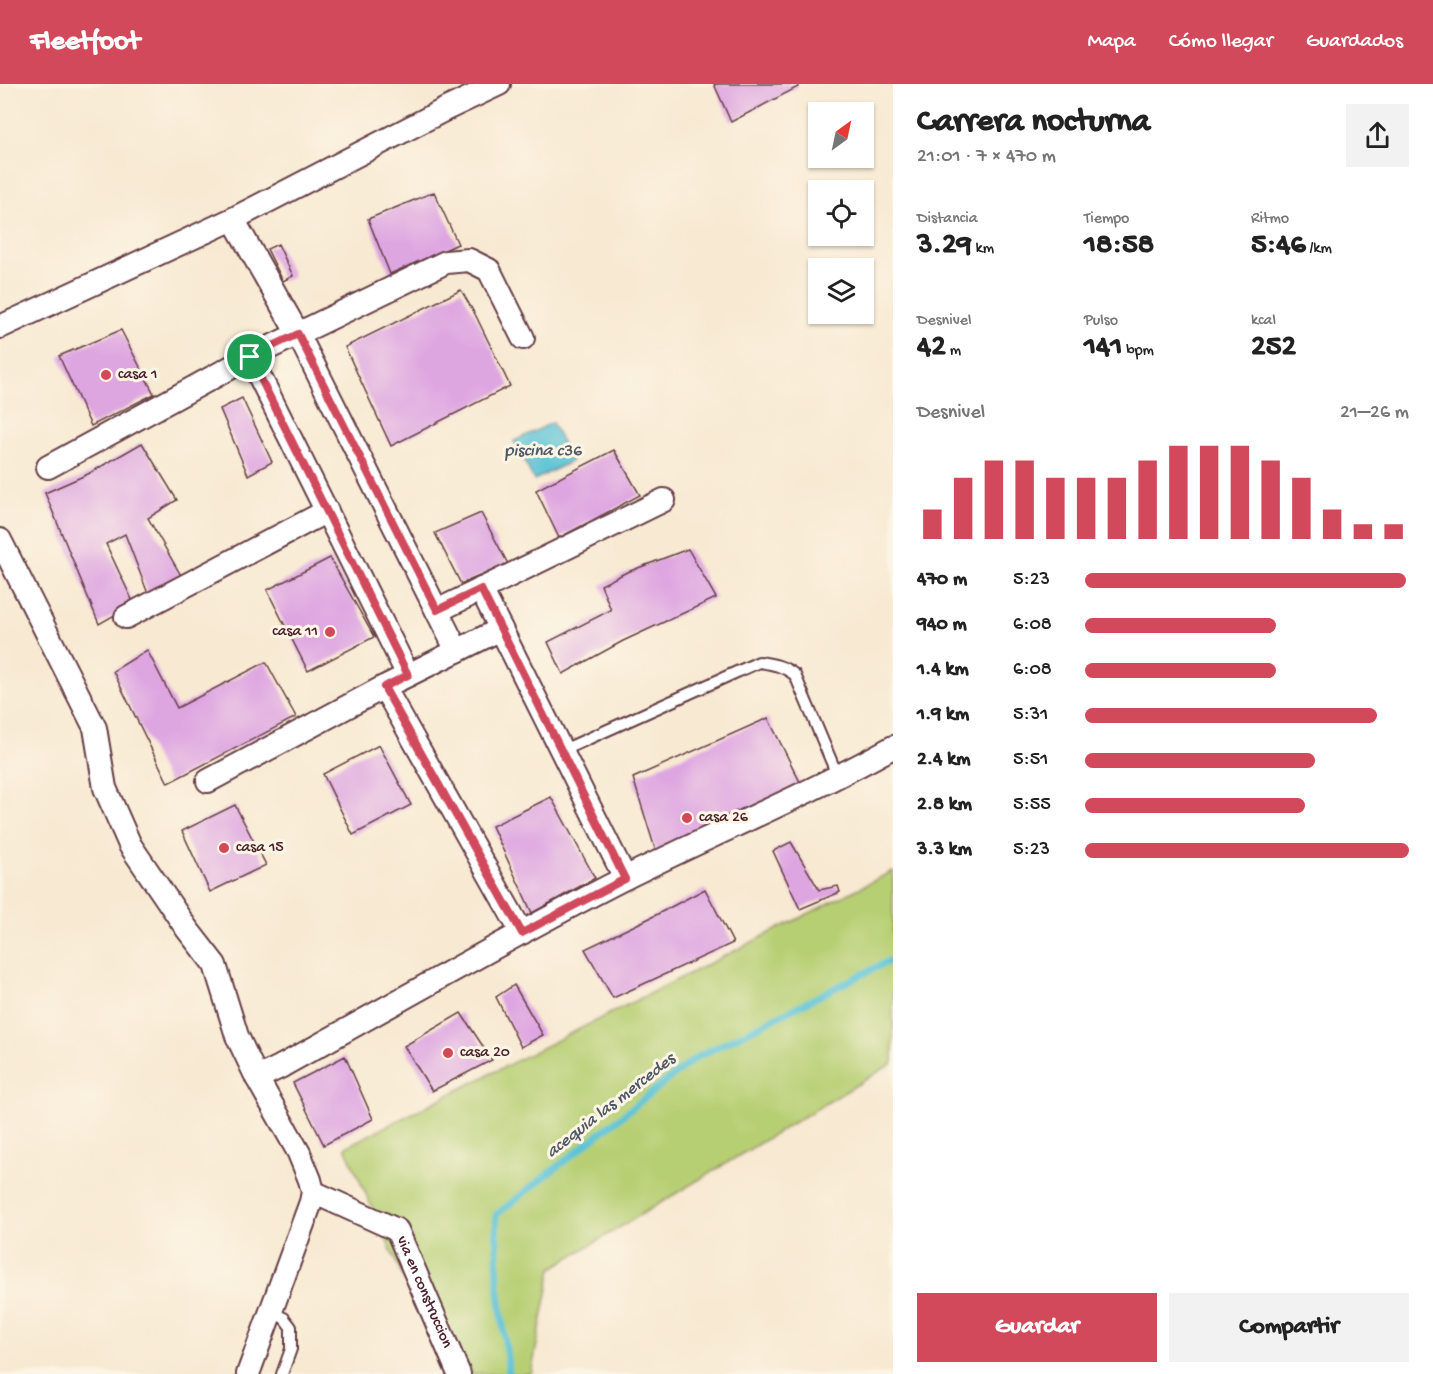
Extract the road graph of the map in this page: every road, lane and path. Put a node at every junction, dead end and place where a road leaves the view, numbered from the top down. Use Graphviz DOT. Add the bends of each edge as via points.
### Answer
graph roads {
  1 [pos="499,84"];
  2 [pos="233,219"];
  3 [pos="0,327"];
  4 [pos="298,334"];
  5 [pos="523,338"];
  6 [pos="250,357"];
  7 [pos="48,467"];
  8 [pos="664,500"];
  9 [pos="327,511"];
  10 [pos="0,540"];
  11 [pos="481,589"];
  12 [pos="437,610"];
  13 [pos="126,617"];
  14 [pos="501,629"];
  15 [pos="457,651"];
  16 [pos="408,675"];
  17 [pos="384,687"];
  18 [pos="893,747"];
  19 [pos="561,751"];
  20 [pos="838,777"];
  21 [pos="208,781"];
  22 [pos="625,879"];
  23 [pos="522,933"];
  24 [pos="257,1078"];
  25 [pos="313,1192"];
  26 [pos="271,1312"];
  27 [pos="248,1374"];
  28 [pos="282,1374"];
  29 [pos="459,1374"];
  1 -- 2 [label="street"];
  2 -- 3 [label="street"];
  2 -- 4 [label="street"];
  4 -- 5 [label="street" via="446,262 469,260 489,270"];
  4 -- 6 [label="street"];
  4 -- 12 [label="street"];
  6 -- 7 [label="street"];
  6 -- 9 [label="street"];
  8 -- 11 [label="street"];
  9 -- 13 [label="street"];
  9 -- 16 [label="street"];
  10 -- 24 [label="street" via="95,728 105,788 130,845 215,965 237,1036"];
  11 -- 12 [label="street"];
  11 -- 14 [label="street"];
  12 -- 15 [label="street"];
  14 -- 15 [label="street"];
  14 -- 19 [label="street"];
  15 -- 16 [label="street"];
  16 -- 17 [label="street"];
  17 -- 21 [label="street"];
  17 -- 23 [label="street"];
  18 -- 20 [label="street"];
  19 -- 20 [label="lane" via="759,662 781,666 795,675"];
  19 -- 22 [label="street"];
  20 -- 22 [label="street"];
  22 -- 23 [label="street"];
  23 -- 24 [label="street"];
  24 -- 25 [label="street" via="299,1153"];
  25 -- 26 [label="street"];
  25 -- 29 [label="street, via en construccion" via="397,1230"];
  26 -- 27 [label="street"];
  26 -- 28 [label="lane" via="291,1326 291,1349"];
}
